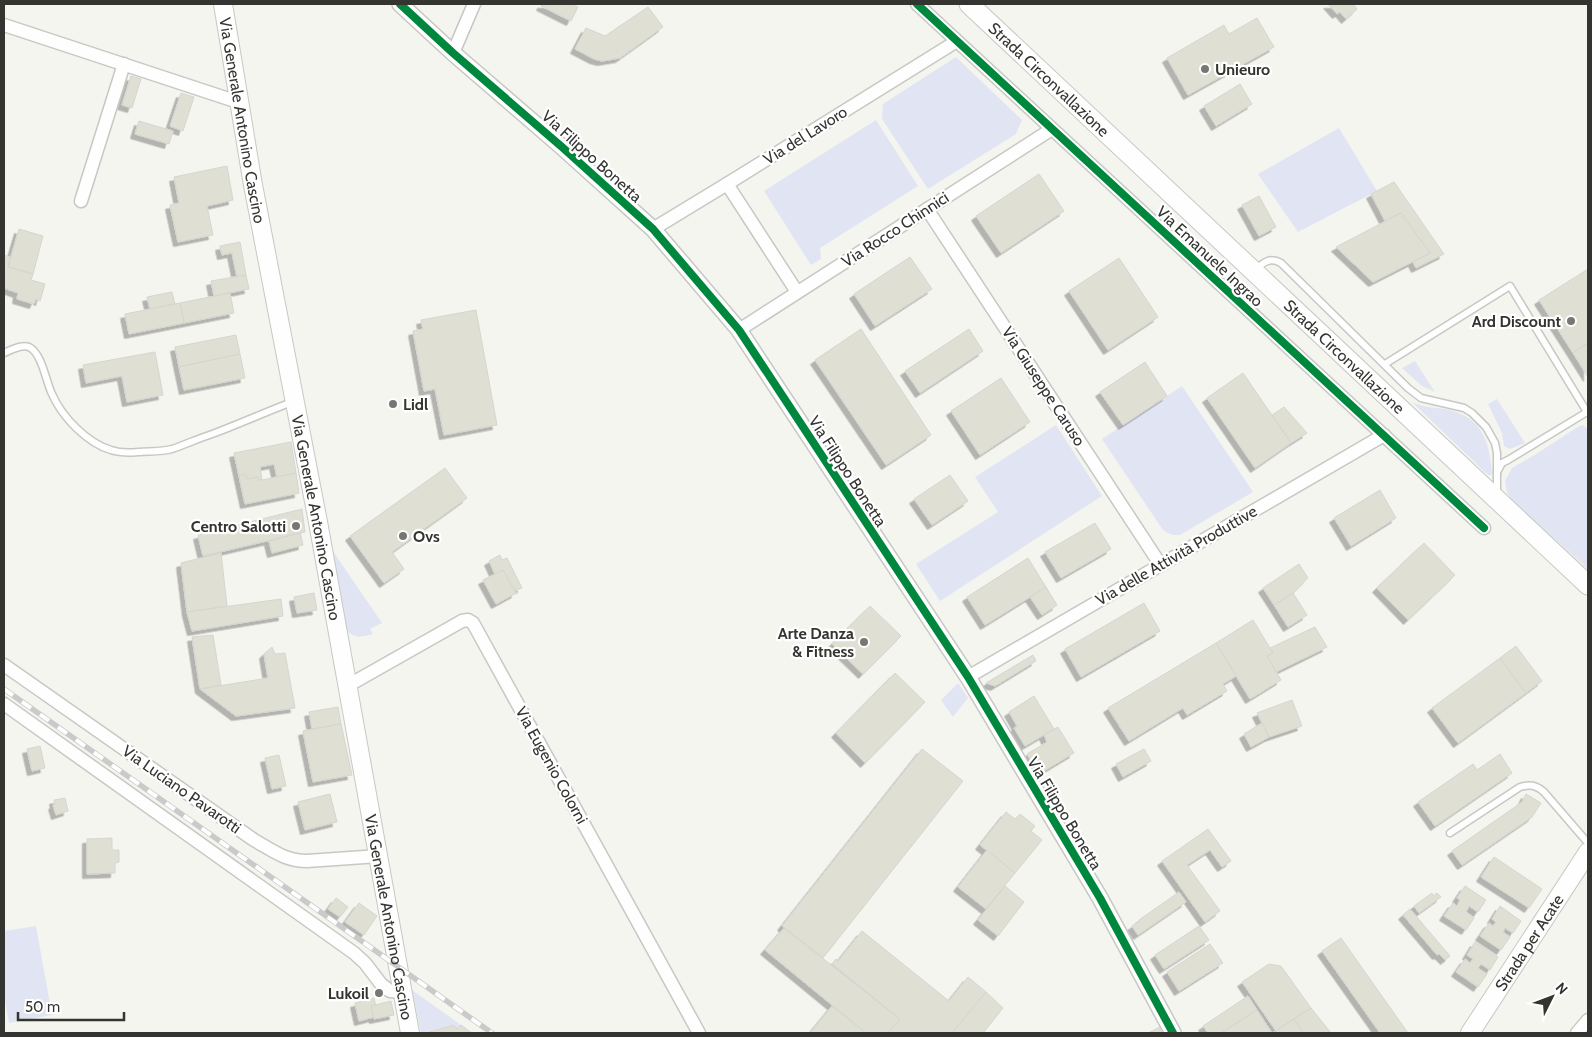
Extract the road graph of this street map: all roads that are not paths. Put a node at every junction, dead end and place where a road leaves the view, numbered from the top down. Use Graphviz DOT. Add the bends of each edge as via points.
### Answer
graph roads {
  1 [pos="400,4"];
  2 [pos="474,4"];
  3 [pos="917,4"];
  4 [pos="970,4"];
  5 [pos="224,5"];
  6 [pos="4,25"];
  7 [pos="957,41"];
  8 [pos="453,52"];
  9 [pos="124,64"];
  10 [pos="238,102"];
  11 [pos="1052,129"];
  12 [pos="727,184"];
  13 [pos="81,200"];
  14 [pos="927,209"];
  15 [pos="653,229"];
  16 [pos="1253,271"];
  17 [pos="797,292"];
  18 [pos="739,330"];
  19 [pos="4,353"];
  20 [pos="1385,364"];
  21 [pos="296,400"];
  22 [pos="1588,412"];
  23 [pos="1384,434"];
  24 [pos="1497,472"];
  25 [pos="1496,498"];
  26 [pos="1484,528"];
  27 [pos="1160,564"];
  28 [pos="1588,585"];
  29 [pos="4,665"];
  30 [pos="968,677"];
  31 [pos="348,685"];
  32 [pos="4,704"];
  33 [pos="1450,833"];
  34 [pos="1588,843"];
  35 [pos="1588,852"];
  36 [pos="379,856"];
  37 [pos="402,992"];
  38 [pos="1588,1020"];
  39 [pos="410,1033"];
  40 [pos="699,1033"];
  41 [pos="1172,1033"];
  42 [pos="1470,1033"];
  43 [pos="1577,1033"];
  1 -- 8 [label="street, Via Filippo Bonetta"];
  2 -- 8 [label="street"];
  3 -- 7 [label="street, Via Emanuele Ingrao"];
  4 -- 16 [label="main road, Strada Circonvallazione"];
  5 -- 10 [label="main road, Via Generale Antonino Cascino"];
  6 -- 9 [label="street"];
  7 -- 11 [label="street, Via Emanuele Ingrao"];
  7 -- 12 [label="street, Via del Lavoro"];
  8 -- 15 [label="street, Via Filippo Bonetta"];
  9 -- 10 [label="street"];
  9 -- 13 [label="street"];
  10 -- 21 [label="main road, Via Generale Antonino Cascino"];
  11 -- 14 [label="street, Via Rocco Chinnici"];
  11 -- 23 [label="street, Via Emanuele Ingrao"];
  12 -- 15 [label="street, Via del Lavoro"];
  12 -- 17 [label="street"];
  14 -- 17 [label="street, Via Rocco Chinnici"];
  14 -- 27 [label="street, Via Giuseppe Caruso"];
  15 -- 18 [label="street, Via Filippo Bonetta"];
  16 -- 20 [label="lane" via="1267,260 1281,263"];
  16 -- 25 [label="main road, Strada Circonvallazione"];
  17 -- 18 [label="street, Via Rocco Chinnici"];
  18 -- 30 [label="street, Via Filippo Bonetta"];
  19 -- 21 [label="lane" via="26,346 31,348 38,356 51,393 68,418 101,446 125,453 171,449"];
  20 -- 22 [label="lane" via="1510,286"];
  20 -- 24 [label="lane" via="1421,398 1464,408 1480,420 1495,443"];
  21 -- 31 [label="main road, Via Generale Antonino Cascino"];
  22 -- 24 [label="lane" via="1508,460"];
  23 -- 26 [label="street, Via Emanuele Ingrao"];
  23 -- 27 [label="street, Via delle Attività Produttive"];
  24 -- 25 [label="lane"];
  25 -- 28 [label="main road, Strada Circonvallazione"];
  27 -- 30 [label="street, Via delle Attività Produttive"];
  29 -- 36 [label="street, Via Luciano Pavarotti" via="254,840 286,858 307,861"];
  30 -- 41 [label="street, Via Filippo Bonetta" via="1100,898"];
  31 -- 36 [label="main road, Via Generale Antonino Cascino"];
  31 -- 40 [label="street, Via Eugenio Colorni" via="462,621 473,623"];
  32 -- 37 [label="street" via="354,953 390,991"];
  33 -- 34 [label="lane" via="1528,784 1544,792"];
  35 -- 42 [label="main road, Strada per Acate"];
  36 -- 37 [label="main road, Via Generale Antonino Cascino"];
  37 -- 39 [label="main road, Via Generale Antonino Cascino"];
  38 -- 43 [label="street"];
}
